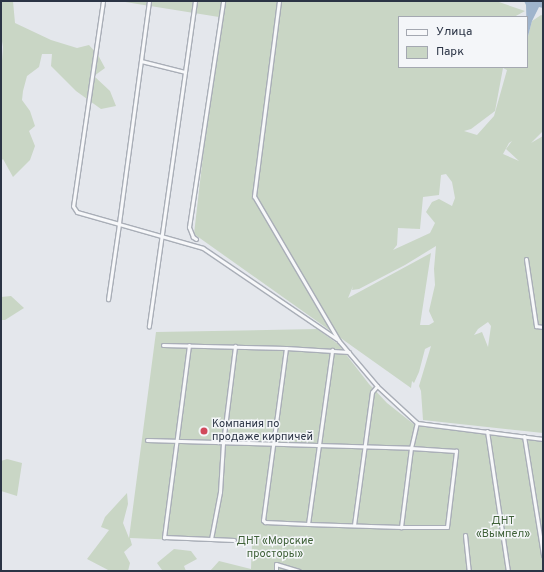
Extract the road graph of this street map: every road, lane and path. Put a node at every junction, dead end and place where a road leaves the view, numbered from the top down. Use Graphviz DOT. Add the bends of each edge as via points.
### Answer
graph roads {
  1 [pos="103,1"];
  2 [pos="149,1"];
  3 [pos="195,1"];
  4 [pos="223,1"];
  5 [pos="280,1"];
  6 [pos="141,60"];
  7 [pos="185,72"];
  8 [pos="119,224"];
  9 [pos="161,236"];
  10 [pos="196,239"];
  11 [pos="526,259"];
  12 [pos="108,299"];
  13 [pos="149,326"];
  14 [pos="543,326"];
  15 [pos="339,340"];
  16 [pos="163,345"];
  17 [pos="189,345"];
  18 [pos="235,346"];
  19 [pos="286,348"];
  20 [pos="332,350"];
  21 [pos="349,352"];
  22 [pos="377,386"];
  23 [pos="417,423"];
  24 [pos="487,431"];
  25 [pos="524,436"];
  26 [pos="543,439"];
  27 [pos="147,440"];
  28 [pos="176,440"];
  29 [pos="223,443"];
  30 [pos="273,443"];
  31 [pos="319,445"];
  32 [pos="365,445"];
  33 [pos="411,448"];
  34 [pos="308,524"];
  35 [pos="354,525"];
  36 [pos="401,527"];
  37 [pos="465,535"];
  38 [pos="212,539"];
  39 [pos="234,540"];
  40 [pos="543,555"];
  41 [pos="276,571"];
  42 [pos="299,571"];
  43 [pos="469,571"];
  44 [pos="508,571"];
  1 -- 8 [label="street" via="73,206 77,212"];
  2 -- 6 [label="street"];
  3 -- 7 [label="street"];
  4 -- 10 [label="street" via="189,227"];
  5 -- 15 [label="street" via="254,196"];
  6 -- 7 [label="street"];
  6 -- 8 [label="street"];
  7 -- 9 [label="street"];
  8 -- 9 [label="street"];
  8 -- 12 [label="street"];
  9 -- 13 [label="street"];
  9 -- 15 [label="street" via="203,248"];
  11 -- 14 [label="street" via="536,326"];
  15 -- 21 [label="street"];
  16 -- 17 [label="street"];
  17 -- 18 [label="street"];
  17 -- 28 [label="street"];
  18 -- 19 [label="street"];
  18 -- 29 [label="street"];
  19 -- 20 [label="street"];
  19 -- 30 [label="street"];
  20 -- 21 [label="street"];
  20 -- 31 [label="street"];
  21 -- 22 [label="street"];
  22 -- 23 [label="street"];
  22 -- 32 [label="street" via="372,392"];
  23 -- 24 [label="street"];
  23 -- 33 [label="street"];
  24 -- 25 [label="street"];
  24 -- 44 [label="street"];
  25 -- 26 [label="street"];
  25 -- 40 [label="street"];
  27 -- 28 [label="street"];
  28 -- 29 [label="street"];
  28 -- 38 [label="street" via="164,537"];
  29 -- 30 [label="street"];
  29 -- 38 [label="street" via="220,492"];
  30 -- 31 [label="street"];
  30 -- 34 [label="street" via="263,520"];
  31 -- 32 [label="street"];
  31 -- 34 [label="street"];
  32 -- 33 [label="street"];
  32 -- 35 [label="street"];
  33 -- 36 [label="street"];
  33 -- 36 [label="street" via="456,451 450,508 446,526"];
  34 -- 35 [label="street"];
  35 -- 36 [label="street"];
  37 -- 43 [label="street"];
  38 -- 39 [label="street"];
  41 -- 42 [label="street" via="276,564"];
}
